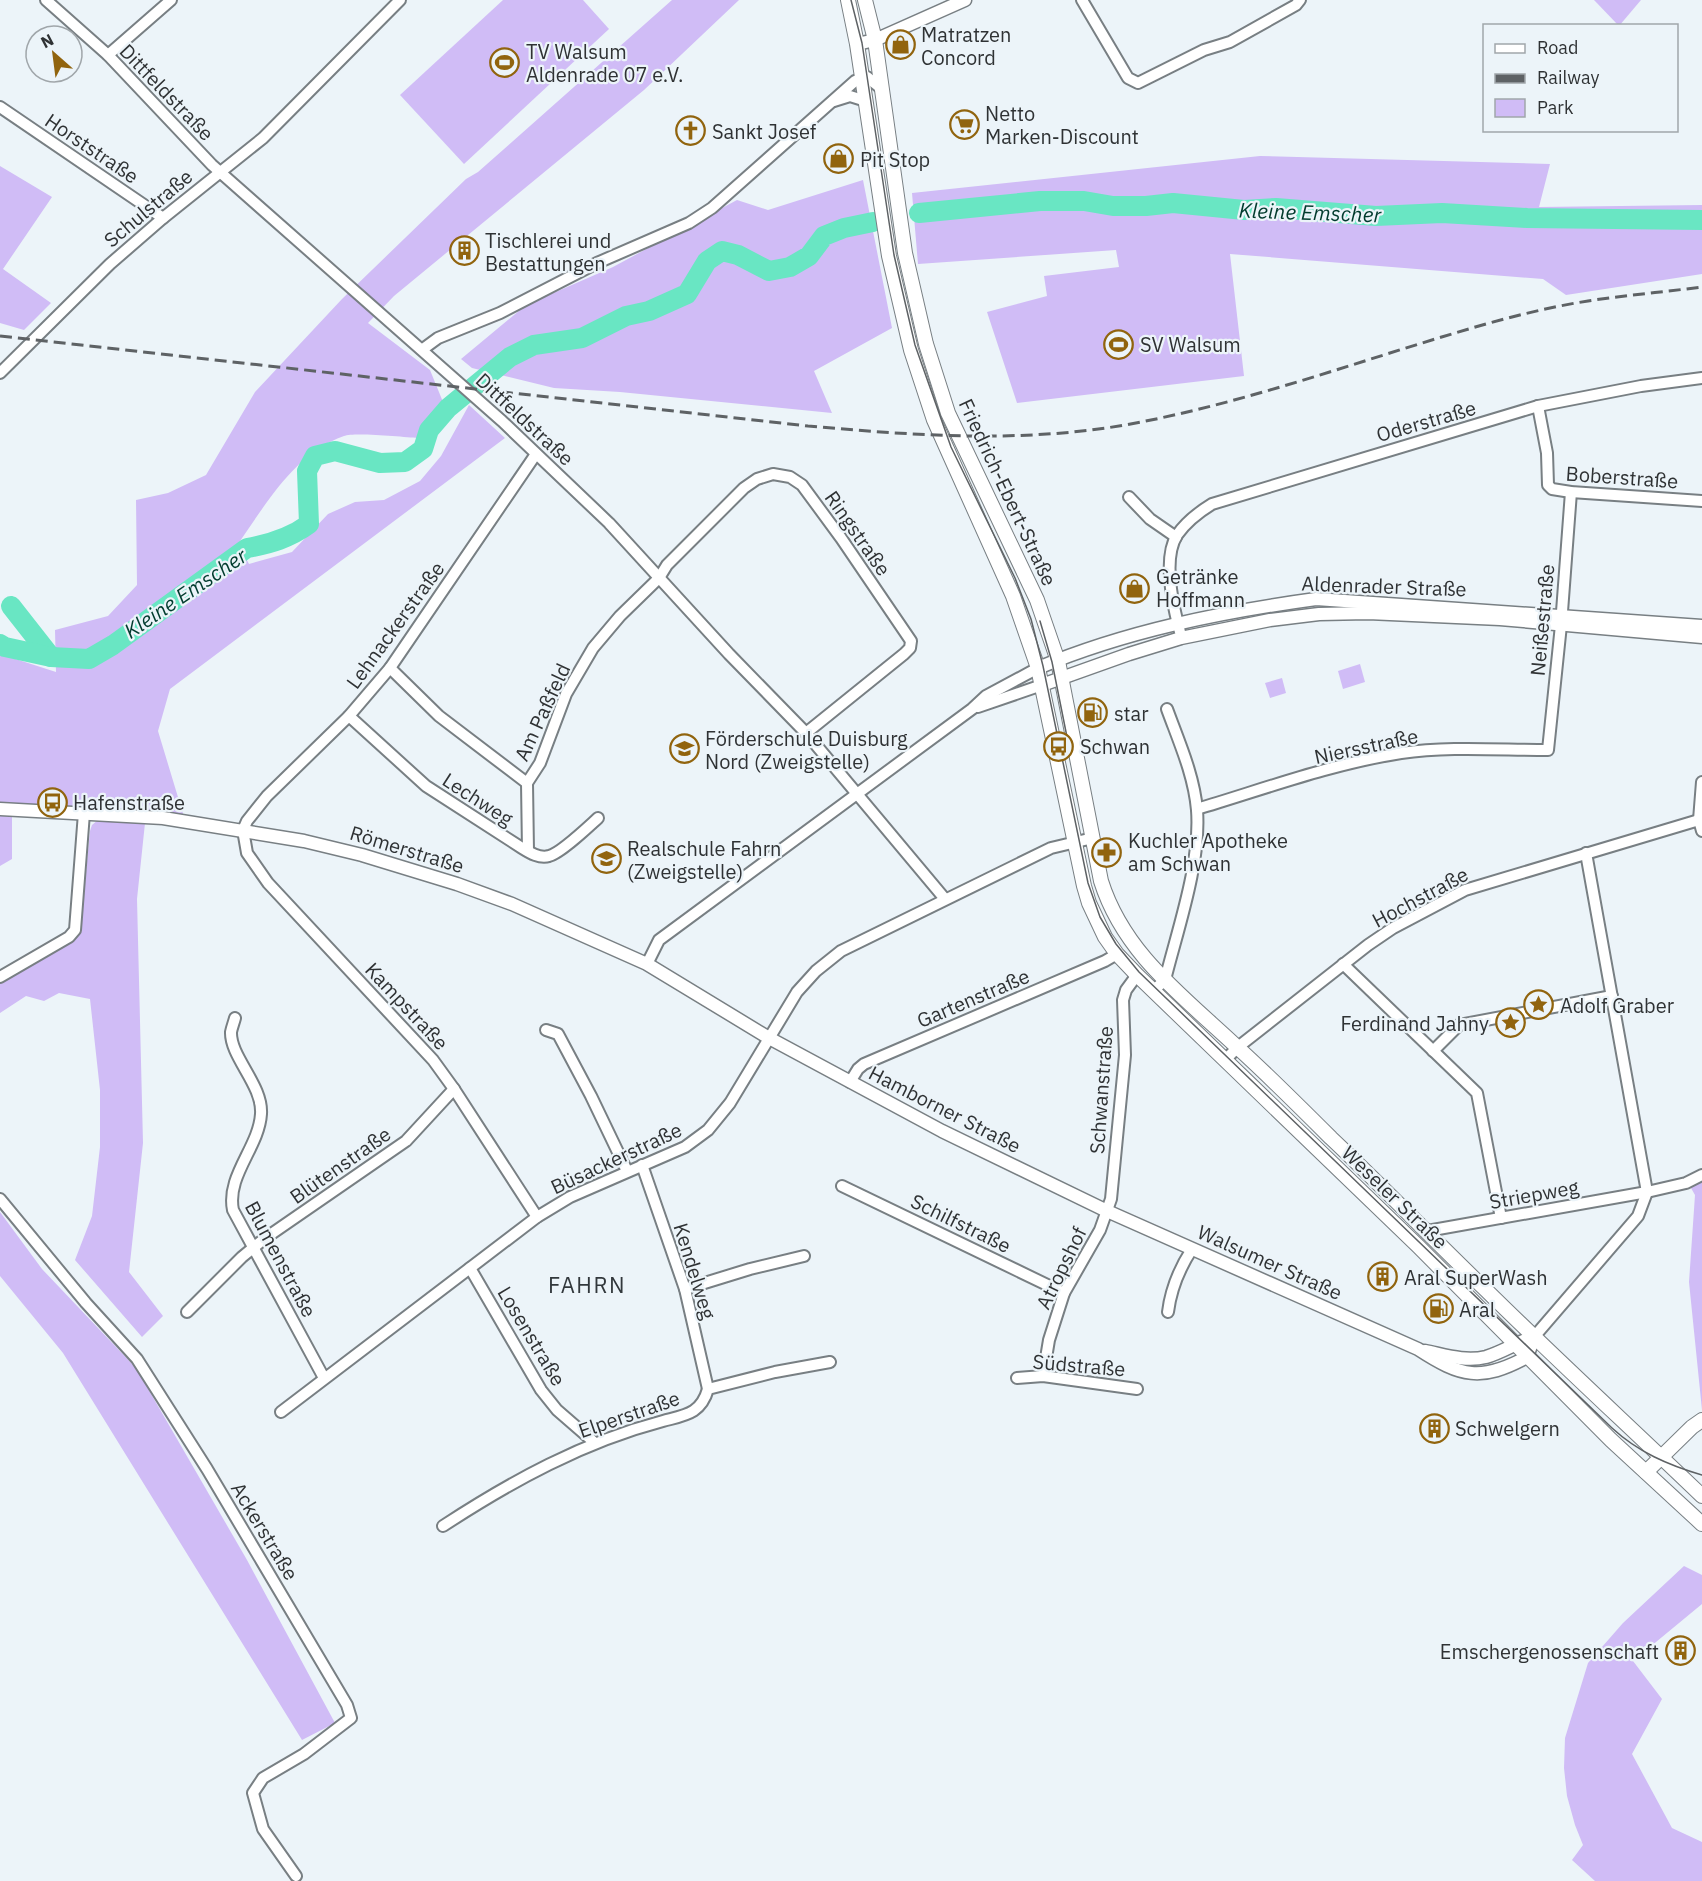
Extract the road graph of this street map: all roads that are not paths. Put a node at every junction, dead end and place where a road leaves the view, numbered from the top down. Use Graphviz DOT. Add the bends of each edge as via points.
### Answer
graph roads {
  1 [pos="46,0"];
  2 [pos="171,0"];
  3 [pos="400,0"];
  4 [pos="848,0"];
  5 [pos="865,0"];
  6 [pos="965,0"];
  7 [pos="1082,0"];
  8 [pos="1299,0"];
  9 [pos="875,40"];
  10 [pos="857,44"];
  11 [pos="108,55"];
  12 [pos="862,77"];
  13 [pos="882,89"];
  14 [pos="866,101"];
  15 [pos="829,104"];
  16 [pos="0,107"];
  17 [pos="220,172"];
  18 [pos="163,218"];
  19 [pos="423,349"];
  20 [pos="0,374"];
  21 [pos="1702,378"];
  22 [pos="1539,406"];
  23 [pos="536,454"];
  24 [pos="1571,492"];
  25 [pos="1129,497"];
  26 [pos="1702,501"];
  27 [pos="1176,537"];
  28 [pos="659,578"];
  29 [pos="1561,620"];
  30 [pos="1177,623"];
  31 [pos="1702,626"];
  32 [pos="1702,637"];
  33 [pos="1181,638"];
  34 [pos="1058,660"];
  35 [pos="390,668"];
  36 [pos="1038,668"];
  37 [pos="1062,679"];
  38 [pos="1042,685"];
  39 [pos="972,709"];
  40 [pos="1167,710"];
  41 [pos="349,716"];
  42 [pos="806,733"];
  43 [pos="1548,750"];
  44 [pos="527,783"];
  45 [pos="1702,787"];
  46 [pos="856,794"];
  47 [pos="0,809"];
  48 [pos="1197,809"];
  49 [pos="84,813"];
  50 [pos="598,818"];
  51 [pos="1699,820"];
  52 [pos="243,830"];
  53 [pos="1702,831"];
  54 [pos="1093,838"];
  55 [pos="1074,842"];
  56 [pos="528,852"];
  57 [pos="1586,853"];
  58 [pos="945,899"];
  59 [pos="1116,954"];
  60 [pos="647,964"];
  61 [pos="1342,964"];
  62 [pos="1137,975"];
  63 [pos="0,977"];
  64 [pos="1165,980"];
  65 [pos="1153,991"];
  66 [pos="1612,996"];
  67 [pos="235,1018"];
  68 [pos="546,1030"];
  69 [pos="769,1038"];
  70 [pos="1238,1047"];
  71 [pos="1433,1051"];
  72 [pos="1225,1060"];
  73 [pos="850,1082"];
  74 [pos="454,1089"];
  75 [pos="642,1165"];
  76 [pos="627,1171"];
  77 [pos="1702,1175"];
  78 [pos="842,1186"];
  79 [pos="1647,1192"];
  80 [pos="0,1199"];
  81 [pos="1107,1210"];
  82 [pos="537,1217"];
  83 [pos="1501,1218"];
  84 [pos="1427,1232"];
  85 [pos="254,1247"];
  86 [pos="1191,1249"];
  87 [pos="804,1256"];
  88 [pos="470,1268"];
  89 [pos="685,1289"];
  90 [pos="1064,1293"];
  91 [pos="187,1312"];
  92 [pos="1168,1312"];
  93 [pos="1534,1337"];
  94 [pos="1514,1343"];
  95 [pos="1418,1349"];
  96 [pos="1527,1357"];
  97 [pos="830,1362"];
  98 [pos="1043,1376"];
  99 [pos="324,1378"];
  100 [pos="1017,1378"];
  101 [pos="708,1389"];
  102 [pos="1137,1389"];
  103 [pos="281,1412"];
  104 [pos="1702,1420"];
  105 [pos="595,1443"];
  106 [pos="1661,1456"];
  107 [pos="1646,1472"];
  108 [pos="1702,1496"];
  109 [pos="1702,1524"];
  110 [pos="443,1526"];
  111 [pos="296,1876"];
  1 -- 11 [label="street, Dittfeldstraße"];
  2 -- 11 [label="street"];
  3 -- 17 [label="street, Schulstraße" via="263,138"];
  4 -- 10 [label="main road, Friedrich-Ebert-Straße"];
  5 -- 9 [label="main road, Friedrich-Ebert-Straße"];
  6 -- 9 [label="street"];
  7 -- 8 [label="street" via="1128,78 1137,82 1230,42"];
  9 -- 10 [label="street"];
  9 -- 13 [label="main road, Friedrich-Ebert-Straße"];
  10 -- 12 [label="main road, Friedrich-Ebert-Straße"];
  11 -- 17 [label="street, Dittfeldstraße"];
  12 -- 13 [label="street" via="872,79"];
  12 -- 14 [label="main road, Friedrich-Ebert-Straße"];
  12 -- 15 [label="street"];
  13 -- 34 [label="main road, Friedrich-Ebert-Straße" via="905,253 926,344 948,413 1037,600"];
  14 -- 15 [label="street" via="850,96"];
  14 -- 36 [label="main road, Friedrich-Ebert-Straße" via="889,256 911,350 934,420 1013,596"];
  15 -- 19 [label="street" via="712,208 689,223 597,263 500,313 438,338"];
  16 -- 18 [label="street, Horststraße"];
  17 -- 18 [label="street, Schulstraße"];
  17 -- 19 [label="street, Dittfeldstraße"];
  18 -- 20 [label="street, Schulstraße" via="110,264"];
  19 -- 23 [label="street, Dittfeldstraße"];
  21 -- 22 [label="street, Oderstraße"];
  22 -- 24 [label="street, Boberstraße" via="1548,485"];
  22 -- 27 [label="street, Oderstraße" via="1212,504"];
  23 -- 28 [label="street, Dittfeldstraße"];
  23 -- 35 [label="street, Lehnackerstraße"];
  24 -- 26 [label="street, Boberstraße"];
  24 -- 29 [label="street, Neißestraße"];
  25 -- 27 [label="street" via="1150,519"];
  27 -- 30 [label="street, Oderstraße" via="1169,575"];
  28 -- 42 [label="street, Dittfeldstraße"];
  28 -- 42 [label="street, Ringstraße" via="712,518 750,483 773,474 790,477 802,485 911,641 904,654"];
  28 -- 44 [label="street, Am Paßfeld" via="593,648 566,694 540,763"];
  29 -- 30 [label="street, Aldenrader Straße" via="1316,599"];
  29 -- 31 [label="street, Aldenrader Straße"];
  29 -- 32 [label="street, Aldenrader Straße"];
  29 -- 33 [label="street, Aldenrader Straße" via="1319,614"];
  29 -- 43 [label="street, Neißestraße"];
  30 -- 33 [label="street, Oderstraße"];
  30 -- 34 [label="street, Aldenrader Straße"];
  33 -- 37 [label="street, Aldenrader Straße"];
  34 -- 36 [label="street, Aldenrader Straße"];
  34 -- 37 [label="main road, Friedrich-Ebert-Straße"];
  35 -- 41 [label="street, Lehnackerstraße"];
  35 -- 44 [label="street" via="439,716"];
  36 -- 38 [label="main road, Friedrich-Ebert-Straße"];
  36 -- 39 [label="street" via="986,696"];
  37 -- 38 [label="street, Aldenrader Straße"];
  37 -- 54 [label="main road, Friedrich-Ebert-Straße"];
  38 -- 39 [label="street"];
  38 -- 55 [label="main road, Friedrich-Ebert-Straße"];
  39 -- 46 [label="street"];
  40 -- 48 [label="street" via="1190,770"];
  41 -- 52 [label="street, Lehnackerstraße" via="267,796"];
  41 -- 56 [label="street, Lechweg" via="426,786"];
  42 -- 46 [label="street, Dittfeldstraße"];
  43 -- 48 [label="street, Niersstraße" via="1444,749 1401,753 1352,763"];
  44 -- 56 [label="street, Am Paßfeld"];
  45 -- 51 [label="street"];
  46 -- 58 [label="street, Dittfeldstraße"];
  46 -- 60 [label="street" via="659,940"];
  47 -- 49 [label="street, Römerstraße"];
  48 -- 64 [label="street" via="1197,850"];
  49 -- 52 [label="street, Römerstraße" via="163,818"];
  49 -- 63 [label="street" via="75,930"];
  50 -- 56 [label="street" via="549,856"];
  51 -- 53 [label="street"];
  51 -- 57 [label="street, Hochstraße"];
  52 -- 60 [label="street, Römerstraße" via="362,855 457,884"];
  52 -- 74 [label="street, Kampstraße" via="247,853 268,883 433,1059"];
  54 -- 55 [label="street, Büsackerstraße"];
  54 -- 64 [label="main road, Friedrich-Ebert-Straße" via="1101,881 1114,914 1135,948"];
  55 -- 58 [label="street, Büsackerstraße" via="1051,848"];
  55 -- 59 [label="main road, Friedrich-Ebert-Straße" via="1089,903"];
  57 -- 61 [label="street, Hochstraße" via="1465,890 1393,928"];
  57 -- 66 [label="street"];
  58 -- 69 [label="street, Büsackerstraße" via="841,951 797,992"];
  59 -- 62 [label="main road, Friedrich-Ebert-Straße"];
  59 -- 73 [label="street, Gartenstraße" via="864,1064"];
  60 -- 69 [label="street, Römerstraße"];
  61 -- 70 [label="street, Hochstraße"];
  61 -- 71 [label="street"];
  62 -- 65 [label="main road, Weseler Straße"];
  62 -- 81 [label="street, Schwanstraße" via="1123,1000 1125,1055"];
  64 -- 65 [label="street"];
  64 -- 70 [label="main road, Weseler Straße"];
  65 -- 72 [label="main road, Weseler Straße"];
  66 -- 71 [label="street" via="1459,1025"];
  66 -- 79 [label="street"];
  67 -- 85 [label="street, Blumenstraße" via="231,1032 234,1045 255,1088 261,1113 232,1192 233,1210"];
  68 -- 76 [label="street" via="558,1034"];
  69 -- 73 [label="street, Hamborner Straße"];
  69 -- 75 [label="street, Büsackerstraße" via="730,1103 708,1130 684,1147"];
  70 -- 72 [label="street, Hochstraße"];
  70 -- 84 [label="main road, Weseler Straße"];
  71 -- 83 [label="street" via="1477,1093"];
  72 -- 94 [label="main road, Weseler Straße"];
  73 -- 81 [label="street, Hamborner Straße"];
  74 -- 82 [label="street, Kampstraße"];
  74 -- 85 [label="street, Blütenstraße" via="406,1142"];
  75 -- 76 [label="street, Büsackerstraße"];
  75 -- 89 [label="street, Kendelweg"];
  76 -- 82 [label="street, Büsackerstraße"];
  77 -- 79 [label="street, Striepweg"];
  78 -- 90 [label="street, Schilfstraße"];
  79 -- 83 [label="street, Striepweg"];
  79 -- 93 [label="street" via="1638,1216"];
  80 -- 111 [label="street, Ackerstraße" via="137,1359 347,1705 351,1718 304,1754 263,1778 253,1793 263,1829"];
  81 -- 86 [label="street, Walsumer Straße"];
  81 -- 90 [label="street, Atropshof"];
  82 -- 88 [label="street, Büsackerstraße"];
  83 -- 84 [label="street, Striepweg"];
  84 -- 93 [label="main road, Weseler Straße"];
  85 -- 91 [label="street, Blütenstraße"];
  85 -- 99 [label="street, Blumenstraße"];
  86 -- 92 [label="street" via="1179,1268"];
  86 -- 95 [label="street, Walsumer Straße"];
  87 -- 89 [label="street"];
  88 -- 99 [label="street, Büsackerstraße"];
  88 -- 105 [label="street, Losenstraße" via="541,1390 557,1410"];
  89 -- 101 [label="street, Kendelweg"];
  90 -- 98 [label="street, Atropshof" via="1048,1340"];
  93 -- 94 [label="street, Walsumer Straße"];
  93 -- 96 [label="street"];
  93 -- 106 [label="main road, Weseler Straße"];
  94 -- 95 [label="street, Walsumer Straße" via="1485,1357 1461,1359"];
  94 -- 96 [label="main road, Weseler Straße"];
  95 -- 96 [label="street, Walsumer Straße" via="1439,1363 1473,1374 1509,1366"];
  96 -- 107 [label="main road, Weseler Straße"];
  97 -- 101 [label="street"];
  98 -- 100 [label="street, Südstraße"];
  98 -- 102 [label="street, Südstraße"];
  99 -- 103 [label="street, Büsackerstraße"];
  101 -- 105 [label="street, Elperstraße" via="705,1401 692,1413"];
  104 -- 106 [label="main road"];
  105 -- 110 [label="street, Elperstraße" via="524,1477"];
  106 -- 107 [label="main road"];
  106 -- 108 [label="main road, Weseler Straße"];
  107 -- 109 [label="main road, Weseler Straße"];
}
